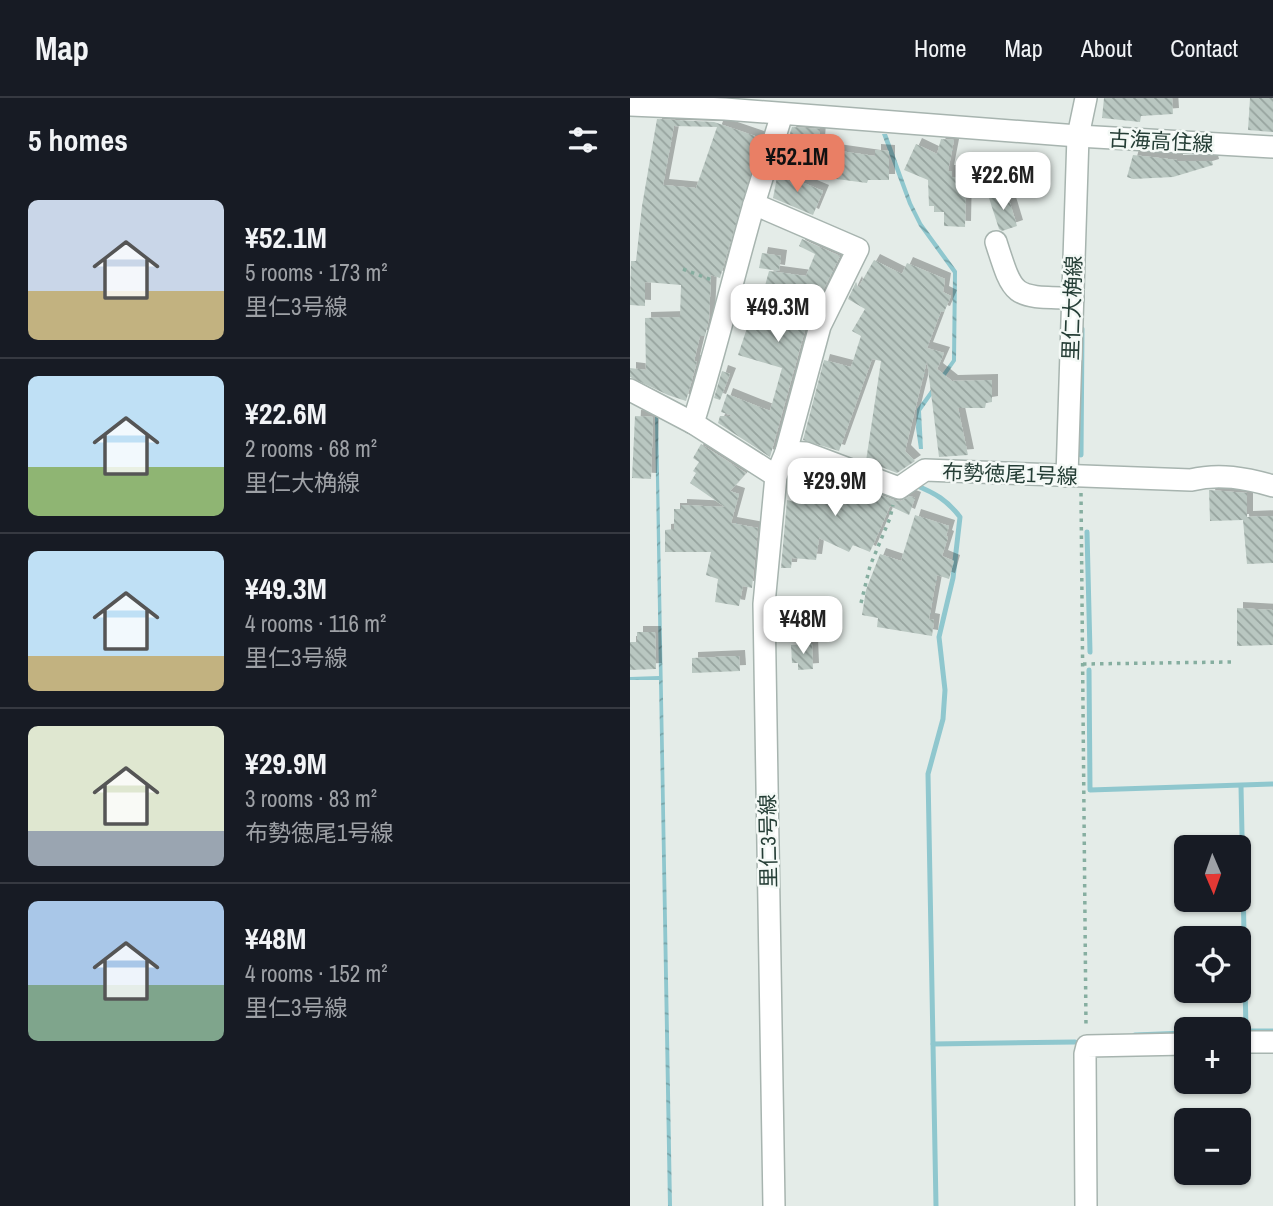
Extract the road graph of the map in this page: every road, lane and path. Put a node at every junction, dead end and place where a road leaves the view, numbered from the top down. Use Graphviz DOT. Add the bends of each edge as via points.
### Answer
graph roads {
  1 [pos="1086,98"];
  2 [pos="630,105"];
  3 [pos="793,109"];
  4 [pos="1078,136"];
  5 [pos="1273,147"];
  6 [pos="754,204"];
  7 [pos="996,242"];
  8 [pos="683,269"];
  9 [pos="730,287"];
  10 [pos="1073,298"];
  11 [pos="630,390"];
  12 [pos="693,424"];
  13 [pos="786,452"];
  14 [pos="1074,476"];
  15 [pos="776,477"];
  16 [pos="1273,486"];
  17 [pos="896,487"];
  18 [pos="861,603"];
  19 [pos="1231,662"];
  20 [pos="1082,664"];
  21 [pos="1251,1042"];
  22 [pos="1273,1042"];
  23 [pos="1174,1044"];
  24 [pos="1087,1046"];
  25 [pos="774,1206"];
  26 [pos="1086,1206"];
  1 -- 4 [label="street, 里仁大桷線"];
  2 -- 3 [label="street, 古海高住線"];
  3 -- 4 [label="street, 古海高住線"];
  3 -- 6 [label="street"];
  4 -- 5 [label="street, 古海高住線"];
  4 -- 10 [label="street, 里仁大桷線"];
  6 -- 9 [label="street"];
  6 -- 13 [label="street" via="858,249 820,326"];
  7 -- 10 [label="street" via="1015,290 1032,298"];
  8 -- 9 [label="path"];
  9 -- 12 [label="street"];
  10 -- 14 [label="street, 里仁大桷線"];
  11 -- 12 [label="street"];
  12 -- 15 [label="street"];
  13 -- 15 [label="street"];
  13 -- 17 [label="street" via="806,453"];
  14 -- 16 [label="street, 布勢徳尾1号線" via="1227,477"];
  14 -- 17 [label="street, 布勢徳尾1号線" via="925,470"];
  14 -- 20 [label="path"];
  15 -- 25 [label="street, 里仁3号線" via="764,604"];
  17 -- 18 [label="path"];
  19 -- 20 [label="path"];
  20 -- 24 [label="path"];
  21 -- 22 [label="street"];
  23 -- 24 [label="street"];
  24 -- 26 [label="street"];
}
